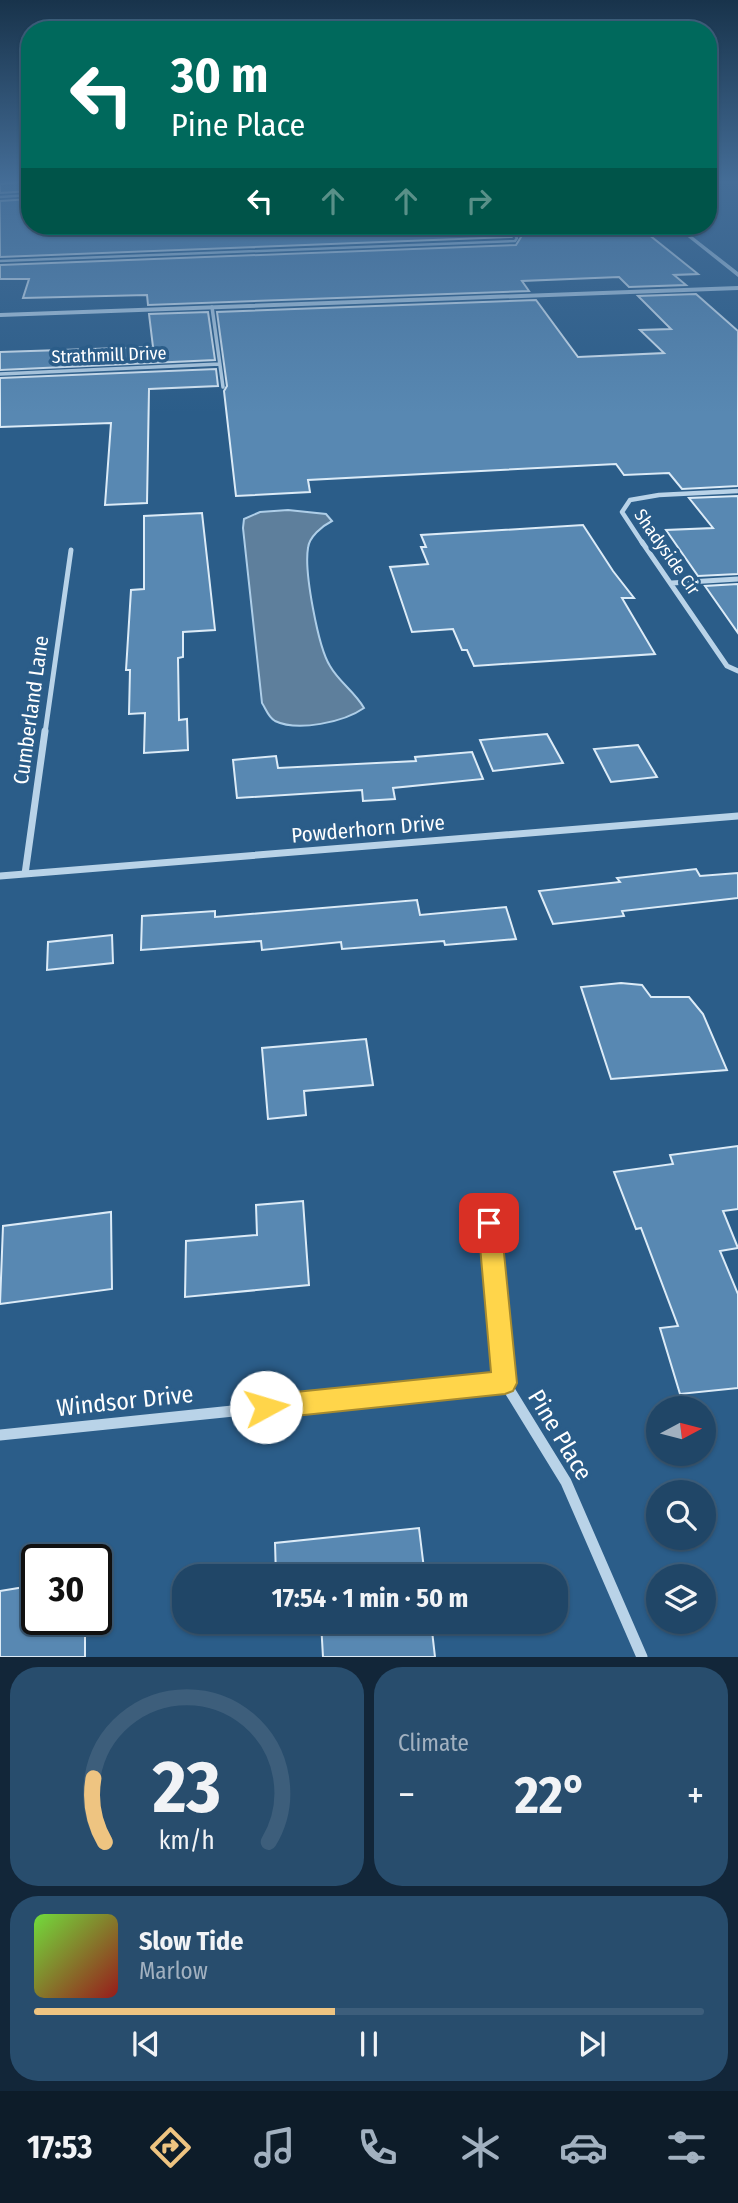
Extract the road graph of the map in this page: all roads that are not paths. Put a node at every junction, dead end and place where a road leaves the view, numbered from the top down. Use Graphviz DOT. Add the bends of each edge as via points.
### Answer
graph roads {
  1 [pos="69,258"];
  2 [pos="717,258"];
  3 [pos="0,261"];
  4 [pos="738,275"];
  5 [pos="738,288"];
  6 [pos="212,307"];
  7 [pos="0,315"];
  8 [pos="220,364"];
  9 [pos="0,374"];
  10 [pos="223,387"];
  11 [pos="738,491"];
  12 [pos="71,550"];
  13 [pos="738,579"];
  14 [pos="672,583"];
  15 [pos="738,671"];
  16 [pos="738,816"];
  17 [pos="26,874"];
  18 [pos="0,876"];
  19 [pos="489,1223"];
  20 [pos="505,1383"];
  21 [pos="0,1435"];
  22 [pos="642,1657"];
  1 -- 3 [label="street"];
  2 -- 4 [label="street"];
  5 -- 6 [label="street"];
  6 -- 7 [label="street"];
  6 -- 8 [label="street"];
  8 -- 9 [label="street, Strathmill Drive"];
  8 -- 10 [label="street"];
  11 -- 14 [label="street, Shadyside Cir" via="630,500 622,512"];
  12 -- 17 [label="street, Cumberland Lane"];
  13 -- 14 [label="street"];
  14 -- 15 [label="street, Shadyside Cir" via="727,666"];
  16 -- 17 [label="street, Powderhorn Drive"];
  17 -- 18 [label="street, Powderhorn Drive"];
  19 -- 20 [label="street, Pine Place"];
  20 -- 21 [label="street, Windsor Drive"];
  20 -- 22 [label="street, Pine Place" via="566,1482"];
}
